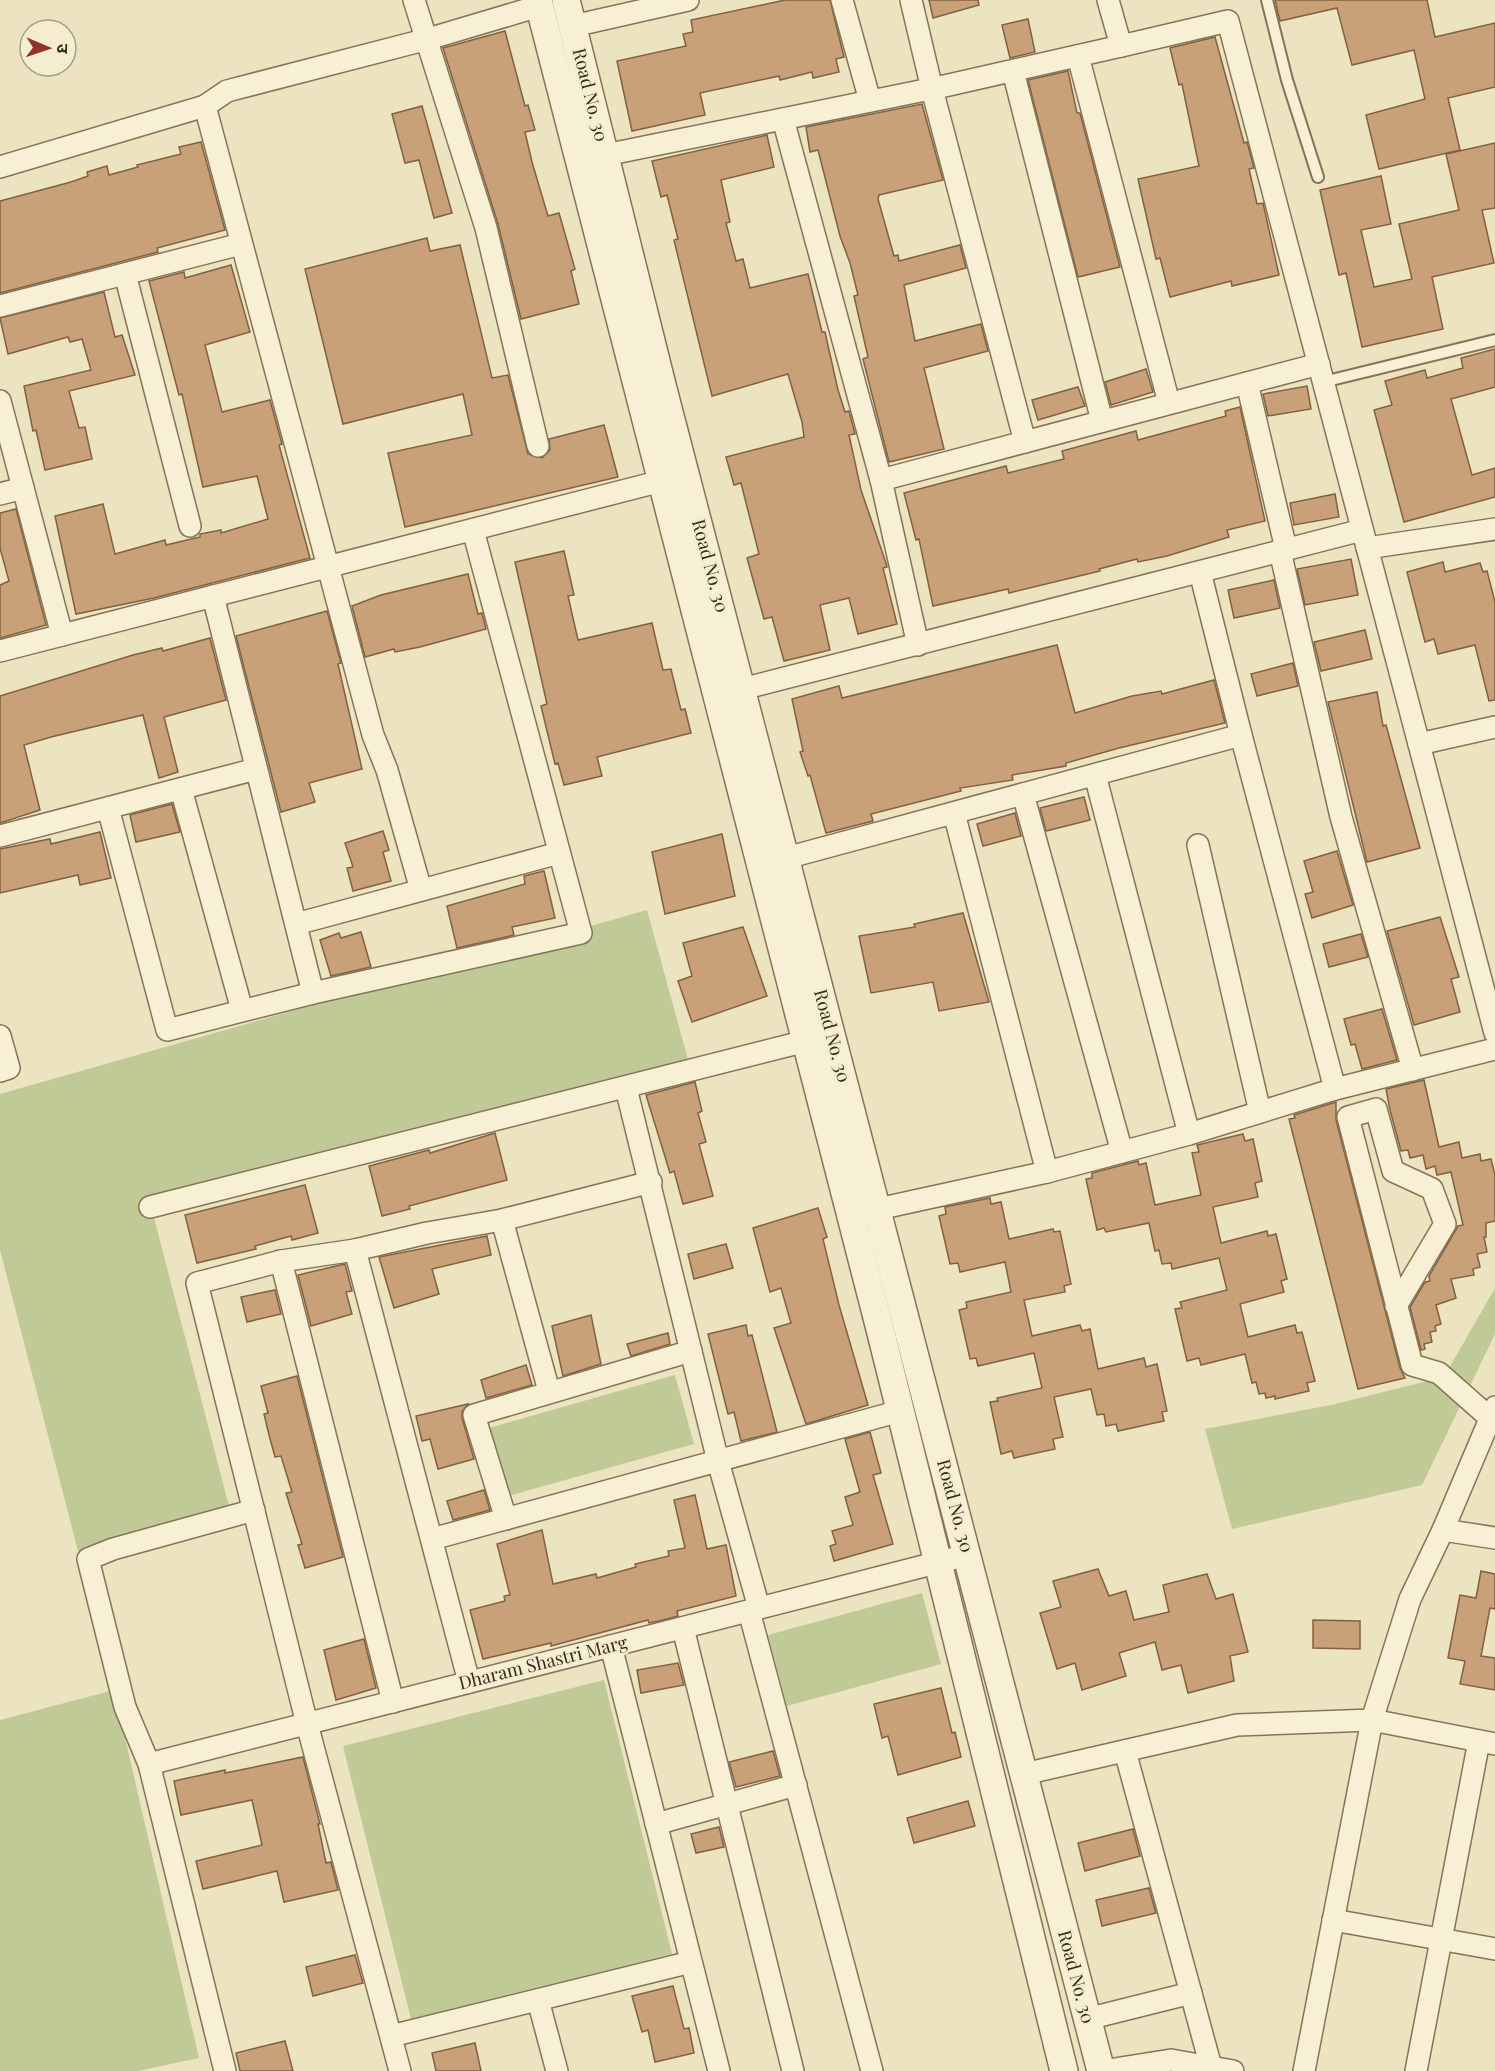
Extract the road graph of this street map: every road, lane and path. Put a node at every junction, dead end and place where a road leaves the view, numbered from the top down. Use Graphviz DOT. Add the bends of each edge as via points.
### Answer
graph roads {
  1 [pos="414,0"];
  2 [pos="688,0"];
  3 [pos="842,0"];
  4 [pos="911,0"];
  5 [pos="1108,0"];
  6 [pos="1267,0"];
  7 [pos="538,3"];
  8 [pos="570,13"];
  9 [pos="428,39"];
  10 [pos="1121,46"];
  11 [pos="1078,56"];
  12 [pos="1013,71"];
  13 [pos="932,89"];
  14 [pos="870,101"];
  15 [pos="205,106"];
  16 [pos="783,119"];
  17 [pos="605,155"];
  18 [pos="0,167"];
  19 [pos="1318,177"];
  20 [pos="241,244"];
  21 [pos="125,274"];
  22 [pos="0,306"];
  23 [pos="1495,340"];
  24 [pos="1321,373"];
  25 [pos="1247,383"];
  26 [pos="0,401"];
  27 [pos="1169,403"];
  28 [pos="1102,421"];
  29 [pos="1024,442"];
  30 [pos="537,446"];
  31 [pos="674,478"];
  32 [pos="881,480"];
  33 [pos="23,488"];
  34 [pos="0,494"];
  35 [pos="190,526"];
  36 [pos="1495,529"];
  37 [pos="473,530"];
  38 [pos="1365,539"];
  39 [pos="1283,550"];
  40 [pos="328,567"];
  41 [pos="1200,572"];
  42 [pos="213,596"];
  43 [pos="62,635"];
  44 [pos="918,645"];
  45 [pos="0,651"];
  46 [pos="742,689"];
  47 [pos="1495,727"];
  48 [pos="1241,735"];
  49 [pos="1419,744"];
  50 [pos="256,769"];
  51 [pos="1095,775"];
  52 [pos="181,789"];
  53 [pos="1023,794"];
  54 [pos="108,808"];
  55 [pos="954,813"];
  56 [pos="0,836"];
  57 [pos="1198,845"];
  58 [pos="559,853"];
  59 [pos="786,858"];
  60 [pos="421,890"];
  61 [pos="296,924"];
  62 [pos="313,993"];
  63 [pos="243,1010"];
  64 [pos="1495,1033"];
  65 [pos="0,1036"];
  66 [pos="806,1041"];
  67 [pos="1495,1049"];
  68 [pos="1413,1070"];
  69 [pos="0,1071"];
  70 [pos="626,1088"];
  71 [pos="1335,1089"];
  72 [pos="1260,1112"];
  73 [pos="1189,1134"];
  74 [pos="1122,1152"];
  75 [pos="1047,1172"];
  76 [pos="651,1182"];
  77 [pos="150,1208"];
  78 [pos="878,1209"];
  79 [pos="502,1220"];
  80 [pos="355,1250"];
  81 [pos="281,1261"];
  82 [pos="1396,1306"];
  83 [pos="691,1352"];
  84 [pos="549,1391"];
  85 [pos="900,1412"];
  86 [pos="1493,1413"];
  87 [pos="718,1461"];
  88 [pos="254,1510"];
  89 [pos="506,1519"];
  90 [pos="1443,1530"];
  91 [pos="1495,1538"];
  92 [pos="432,1539"];
  93 [pos="967,1555"];
  94 [pos="938,1562"];
  95 [pos="754,1609"];
  96 [pos="682,1628"];
  97 [pos="611,1646"];
  98 [pos="469,1682"];
  99 [pos="393,1702"];
  100 [pos="1372,1720"];
  101 [pos="307,1724"];
  102 [pos="1487,1742"];
  103 [pos="1125,1751"];
  104 [pos="149,1764"];
  105 [pos="1024,1774"];
  106 [pos="796,1785"];
  107 [pos="728,1804"];
  108 [pos="656,1824"];
  109 [pos="1333,1920"];
  110 [pos="1441,1940"];
  111 [pos="1495,1949"];
  112 [pos="691,1962"];
  113 [pos="1191,1993"];
  114 [pos="538,2000"];
  115 [pos="1087,2019"];
  116 [pos="391,2036"];
  117 [pos="1211,2067"];
  118 [pos="225,2071"];
  119 [pos="400,2071"];
  120 [pos="557,2071"];
  121 [pos="719,2071"];
  122 [pos="793,2071"];
  123 [pos="872,2071"];
  124 [pos="1064,2071"];
  125 [pos="1101,2071"];
  126 [pos="1233,2071"];
  127 [pos="1304,2071"];
  128 [pos="1416,2071"];
  1 -- 9 [label="street"];
  2 -- 8 [label="street"];
  3 -- 14 [label="street"];
  4 -- 13 [label="street"];
  5 -- 10 [label="street"];
  6 -- 19 [label="lane"];
  7 -- 9 [label="street"];
  7 -- 31 [label="street, Road No. 30"];
  8 -- 17 [label="street, Road No. 30"];
  9 -- 15 [label="street" via="227,91"];
  9 -- 30 [label="street" via="486,228"];
  10 -- 11 [label="street"];
  10 -- 24 [label="street" via="1228,21"];
  11 -- 12 [label="street"];
  11 -- 27 [label="street"];
  12 -- 13 [label="street"];
  12 -- 28 [label="street"];
  13 -- 14 [label="street"];
  13 -- 29 [label="street"];
  14 -- 16 [label="street"];
  15 -- 18 [label="street"];
  15 -- 20 [label="street"];
  16 -- 17 [label="street"];
  16 -- 32 [label="street"];
  17 -- 31 [label="street, Road No. 30"];
  20 -- 21 [label="street"];
  20 -- 40 [label="street"];
  21 -- 22 [label="street"];
  21 -- 35 [label="street"];
  23 -- 24 [label="lane"];
  24 -- 25 [label="street"];
  24 -- 38 [label="street"];
  25 -- 27 [label="street"];
  25 -- 39 [label="street"];
  26 -- 33 [label="street"];
  27 -- 28 [label="street"];
  28 -- 29 [label="street"];
  29 -- 32 [label="street"];
  31 -- 37 [label="street"];
  31 -- 46 [label="street, Road No. 30"];
  31 -- 66 [label="street, Road No. 30"];
  32 -- 44 [label="street"];
  33 -- 34 [label="street"];
  33 -- 43 [label="street"];
  36 -- 38 [label="street"];
  37 -- 40 [label="street"];
  37 -- 58 [label="street"];
  38 -- 39 [label="street"];
  38 -- 49 [label="street"];
  39 -- 41 [label="street"];
  39 -- 68 [label="street" via="1341,817"];
  40 -- 42 [label="street"];
  40 -- 60 [label="street" via="373,735 387,770"];
  41 -- 44 [label="street"];
  41 -- 48 [label="street"];
  42 -- 43 [label="street"];
  42 -- 50 [label="street"];
  43 -- 45 [label="street"];
  44 -- 46 [label="street"];
  46 -- 59 [label="street, Road No. 30"];
  47 -- 49 [label="street"];
  48 -- 51 [label="street"];
  48 -- 71 [label="street"];
  49 -- 64 [label="street"];
  50 -- 52 [label="street"];
  50 -- 61 [label="street"];
  51 -- 53 [label="street"];
  51 -- 73 [label="street"];
  52 -- 54 [label="street"];
  52 -- 63 [label="street"];
  53 -- 55 [label="street"];
  53 -- 74 [label="street"];
  54 -- 56 [label="street"];
  54 -- 63 [label="street" via="167,1030"];
  55 -- 59 [label="street"];
  55 -- 75 [label="street"];
  57 -- 72 [label="street"];
  58 -- 60 [label="street"];
  58 -- 62 [label="street" via="581,933"];
  59 -- 78 [label="street, Road No. 30"];
  60 -- 61 [label="street"];
  61 -- 62 [label="street"];
  62 -- 63 [label="street"];
  65 -- 69 [label="street" via="9,1068"];
  66 -- 70 [label="street"];
  66 -- 85 [label="street, Road No. 30"];
  67 -- 68 [label="street"];
  68 -- 71 [label="street"];
  70 -- 76 [label="street"];
  70 -- 77 [label="street"];
  71 -- 72 [label="street"];
  72 -- 73 [label="street"];
  73 -- 74 [label="street"];
  74 -- 75 [label="street"];
  75 -- 78 [label="street"];
  76 -- 79 [label="street"];
  76 -- 83 [label="street"];
  78 -- 93 [label="street, Road No. 30"];
  79 -- 80 [label="street"];
  79 -- 84 [label="street"];
  80 -- 81 [label="street"];
  80 -- 92 [label="street"];
  81 -- 88 [label="street" via="197,1283"];
  81 -- 99 [label="street"];
  82 -- 82 [label="street" via="1348,1117 1376,1109 1393,1171 1432,1189 1445,1224"];
  82 -- 86 [label="street" via="1412,1365 1439,1373"];
  83 -- 84 [label="street"];
  83 -- 87 [label="street"];
  84 -- 89 [label="street" via="474,1415"];
  85 -- 87 [label="street"];
  85 -- 94 [label="street, Road No. 30"];
  86 -- 90 [label="street"];
  87 -- 89 [label="street"];
  87 -- 95 [label="street"];
  88 -- 101 [label="street"];
  88 -- 104 [label="street" via="88,1559 125,1707"];
  89 -- 92 [label="street"];
  90 -- 91 [label="street"];
  90 -- 100 [label="street" via="1410,1599"];
  92 -- 98 [label="street"];
  93 -- 94 [label="street, Dharam Shastri Marg"];
  93 -- 105 [label="street, Road No. 30"];
  94 -- 95 [label="street, Dharam Shastri Marg"];
  94 -- 124 [label="street, Road No. 30"];
  95 -- 96 [label="street, Dharam Shastri Marg"];
  95 -- 106 [label="street"];
  96 -- 97 [label="street, Dharam Shastri Marg"];
  96 -- 107 [label="street"];
  97 -- 98 [label="street, Dharam Shastri Marg"];
  97 -- 108 [label="street"];
  98 -- 99 [label="street, Dharam Shastri Marg"];
  99 -- 101 [label="street, Dharam Shastri Marg"];
  100 -- 102 [label="street"];
  100 -- 103 [label="street" via="1237,1725"];
  100 -- 109 [label="street"];
  101 -- 104 [label="street, Dharam Shastri Marg"];
  101 -- 116 [label="street"];
  102 -- 110 [label="street"];
  103 -- 105 [label="street"];
  103 -- 113 [label="street"];
  104 -- 118 [label="street"];
  105 -- 115 [label="street, Road No. 30"];
  106 -- 107 [label="street"];
  106 -- 123 [label="street"];
  107 -- 108 [label="street"];
  107 -- 122 [label="street"];
  108 -- 112 [label="street"];
  109 -- 110 [label="street"];
  109 -- 127 [label="street"];
  110 -- 111 [label="street"];
  110 -- 128 [label="street"];
  112 -- 114 [label="street"];
  112 -- 121 [label="street"];
  113 -- 115 [label="street"];
  113 -- 117 [label="street"];
  114 -- 116 [label="street"];
  114 -- 120 [label="street"];
  115 -- 125 [label="street, Road No. 30"];
  116 -- 119 [label="street"];
  117 -- 125 [label="street" via="1171,2060"];
  117 -- 126 [label="street"];
}
